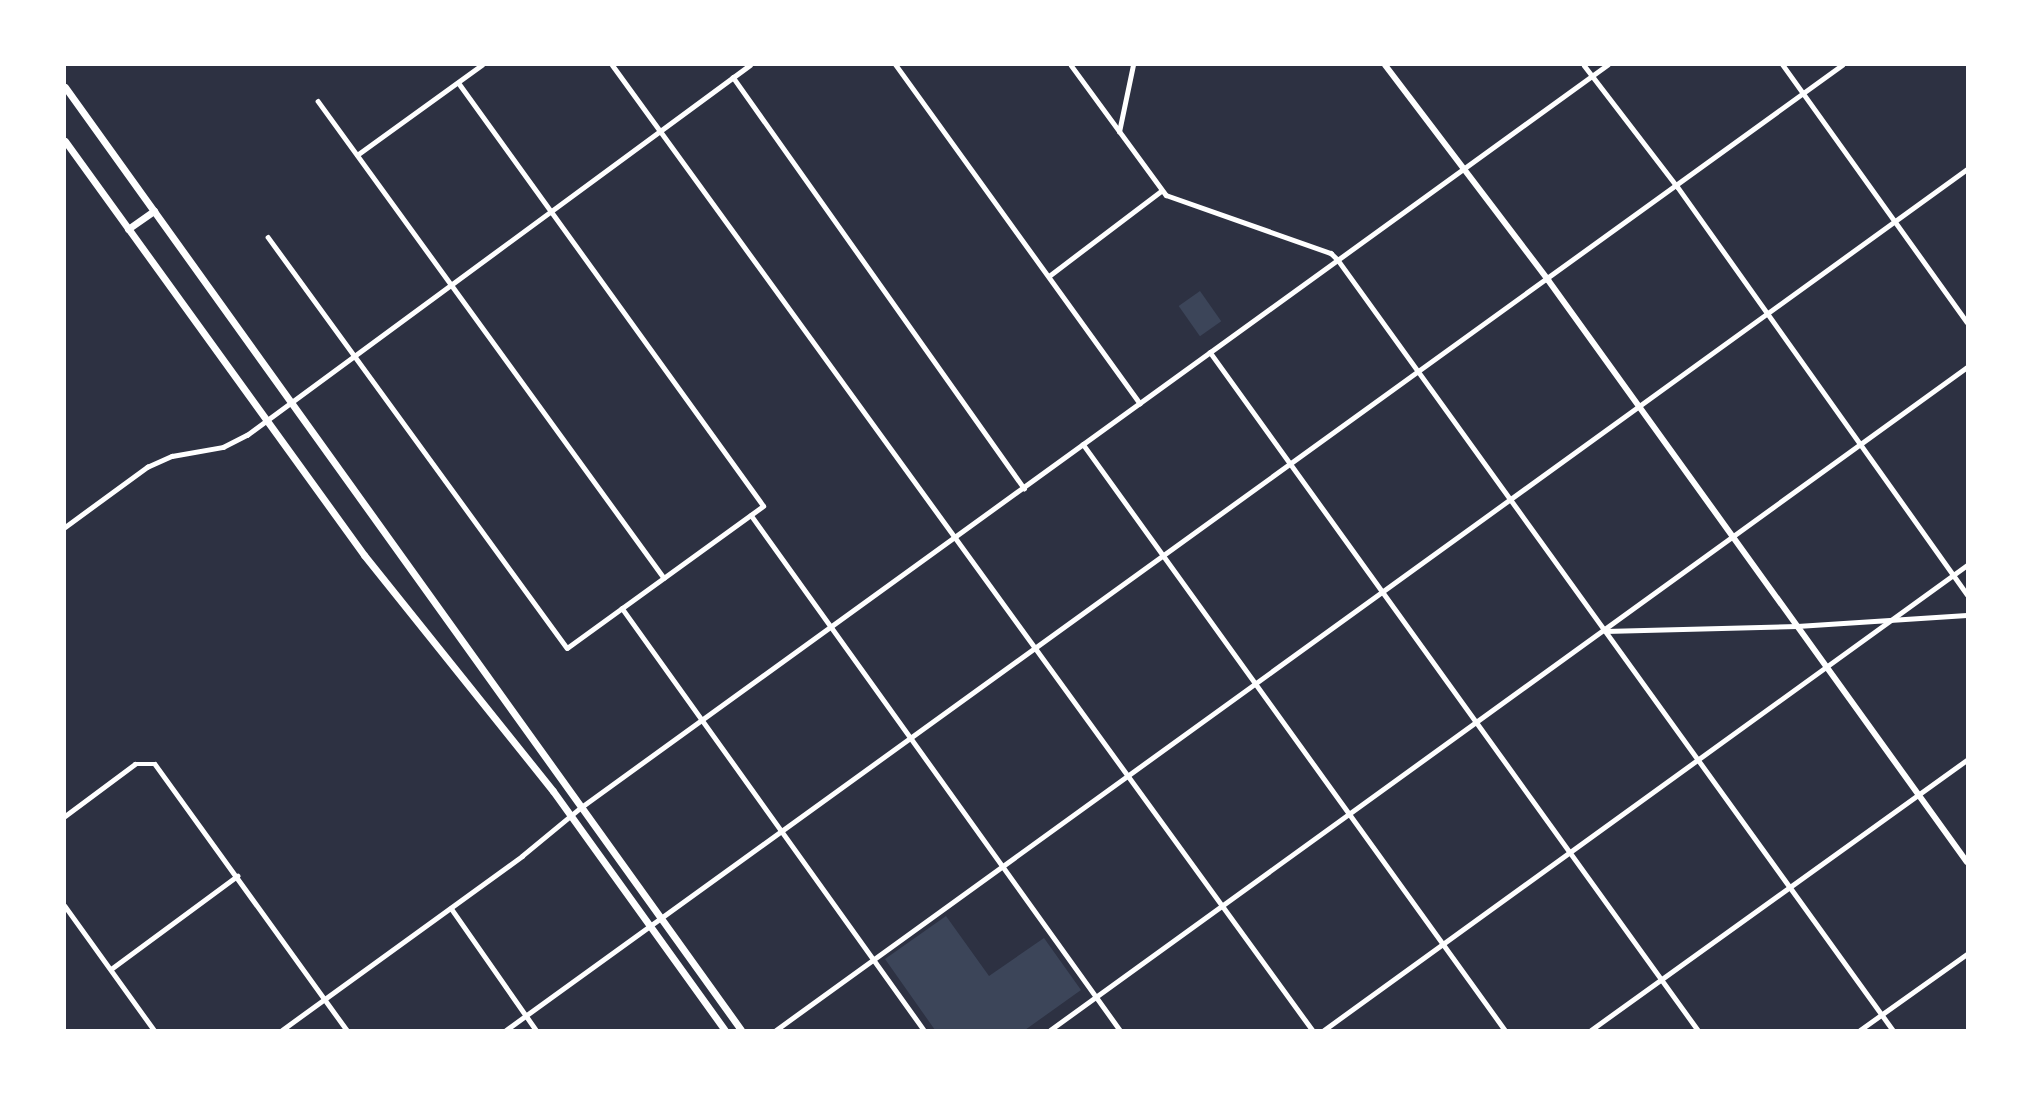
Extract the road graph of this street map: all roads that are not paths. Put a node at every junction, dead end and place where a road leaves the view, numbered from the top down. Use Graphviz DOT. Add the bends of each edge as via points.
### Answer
graph roads {
  1 [pos="482,65"];
  2 [pos="612,65"];
  3 [pos="750,65"];
  4 [pos="896,65"];
  5 [pos="1071,65"];
  6 [pos="1133,65"];
  7 [pos="1385,65"];
  8 [pos="1584,65"];
  9 [pos="1607,65"];
  10 [pos="1783,65"];
  11 [pos="1842,65"];
  12 [pos="1592,76"];
  13 [pos="733,78"];
  14 [pos="458,83"];
  15 [pos="65,87"];
  16 [pos="1803,93"];
  17 [pos="318,102"];
  18 [pos="660,130"];
  19 [pos="1119,132"];
  20 [pos="65,141"];
  21 [pos="357,155"];
  22 [pos="1465,169"];
  23 [pos="1967,169"];
  24 [pos="1678,186"];
  25 [pos="1161,191"];
  26 [pos="550,209"];
  27 [pos="154,211"];
  28 [pos="1895,222"];
  29 [pos="128,229"];
  30 [pos="268,237"];
  31 [pos="1338,260"];
  32 [pos="1049,276"];
  33 [pos="1548,280"];
  34 [pos="450,283"];
  35 [pos="1767,314"];
  36 [pos="1967,322"];
  37 [pos="1210,352"];
  38 [pos="354,354"];
  39 [pos="1967,367"];
  40 [pos="1419,371"];
  41 [pos="291,401"];
  42 [pos="1140,403"];
  43 [pos="1639,407"];
  44 [pos="268,420"];
  45 [pos="1862,443"];
  46 [pos="1083,444"];
  47 [pos="1290,463"];
  48 [pos="1024,488"];
  49 [pos="1509,500"];
  50 [pos="751,515"];
  51 [pos="65,527"];
  52 [pos="1732,536"];
  53 [pos="954,537"];
  54 [pos="1163,555"];
  55 [pos="1967,565"];
  56 [pos="1954,575"];
  57 [pos="664,578"];
  58 [pos="1383,592"];
  59 [pos="1967,594"];
  60 [pos="622,608"];
  61 [pos="1967,615"];
  62 [pos="1891,620"];
  63 [pos="1797,626"];
  64 [pos="831,627"];
  65 [pos="1605,631"];
  66 [pos="1036,647"];
  67 [pos="1826,667"];
  68 [pos="1255,684"];
  69 [pos="702,720"];
  70 [pos="1477,723"];
  71 [pos="910,738"];
  72 [pos="1697,760"];
  73 [pos="1967,760"];
  74 [pos="1130,774"];
  75 [pos="1920,795"];
  76 [pos="580,808"];
  77 [pos="1350,814"];
  78 [pos="572,815"];
  79 [pos="65,816"];
  80 [pos="783,832"];
  81 [pos="1570,852"];
  82 [pos="1967,862"];
  83 [pos="1002,866"];
  84 [pos="237,876"];
  85 [pos="1790,887"];
  86 [pos="1223,905"];
  87 [pos="65,906"];
  88 [pos="451,908"];
  89 [pos="661,920"];
  90 [pos="652,927"];
  91 [pos="1443,944"];
  92 [pos="1967,954"];
  93 [pos="873,959"];
  94 [pos="111,968"];
  95 [pos="1662,980"];
  96 [pos="1095,998"];
  97 [pos="326,999"];
  98 [pos="1882,1014"];
  99 [pos="526,1016"];
  100 [pos="154,1030"];
  101 [pos="282,1030"];
  102 [pos="347,1030"];
  103 [pos="506,1030"];
  104 [pos="536,1030"];
  105 [pos="725,1030"];
  106 [pos="741,1030"];
  107 [pos="776,1030"];
  108 [pos="925,1030"];
  109 [pos="1051,1030"];
  110 [pos="1120,1030"];
  111 [pos="1312,1030"];
  112 [pos="1324,1030"];
  113 [pos="1505,1030"];
  114 [pos="1591,1030"];
  115 [pos="1698,1030"];
  116 [pos="1860,1030"];
  117 [pos="1894,1030"];
  1 -- 14 [label="street"];
  2 -- 18 [label="street"];
  3 -- 13 [label="street"];
  4 -- 32 [label="street"];
  5 -- 19 [label="street"];
  6 -- 19 [label="street"];
  7 -- 22 [label="main road"];
  8 -- 12 [label="street"];
  9 -- 12 [label="street"];
  10 -- 16 [label="street"];
  11 -- 16 [label="street"];
  12 -- 22 [label="street"];
  12 -- 24 [label="street"];
  13 -- 18 [label="street"];
  13 -- 48 [label="street"];
  14 -- 21 [label="street"];
  14 -- 26 [label="street"];
  15 -- 27 [label="main road"];
  16 -- 24 [label="street"];
  16 -- 28 [label="street"];
  17 -- 21 [label="street"];
  18 -- 26 [label="street"];
  18 -- 53 [label="street"];
  19 -- 25 [label="street"];
  20 -- 29 [label="main road"];
  21 -- 34 [label="street"];
  22 -- 31 [label="street"];
  22 -- 33 [label="main road"];
  23 -- 28 [label="street"];
  24 -- 33 [label="street"];
  24 -- 35 [label="street"];
  25 -- 31 [label="street" via="1331,253"];
  25 -- 32 [label="street"];
  26 -- 34 [label="street"];
  26 -- 50 [label="street" via="763,506"];
  27 -- 29 [label="main road"];
  27 -- 41 [label="main road"];
  28 -- 35 [label="street"];
  28 -- 36 [label="street"];
  29 -- 44 [label="main road"];
  30 -- 38 [label="street"];
  31 -- 37 [label="street"];
  31 -- 40 [label="street"];
  32 -- 42 [label="street"];
  33 -- 40 [label="street"];
  33 -- 43 [label="main road"];
  34 -- 38 [label="street"];
  34 -- 57 [label="street"];
  35 -- 43 [label="street"];
  35 -- 45 [label="street"];
  37 -- 42 [label="street"];
  37 -- 47 [label="street"];
  38 -- 41 [label="street"];
  38 -- 60 [label="street" via="567,648"];
  39 -- 45 [label="street"];
  40 -- 47 [label="street"];
  40 -- 49 [label="street"];
  41 -- 44 [label="street"];
  41 -- 76 [label="main road"];
  42 -- 46 [label="street"];
  43 -- 49 [label="street"];
  43 -- 52 [label="main road"];
  44 -- 51 [label="street" via="223,447 172,456 147,467"];
  44 -- 78 [label="main road" via="364,555"];
  45 -- 52 [label="street"];
  45 -- 56 [label="street"];
  46 -- 48 [label="street"];
  46 -- 54 [label="street"];
  47 -- 54 [label="street"];
  47 -- 58 [label="street"];
  48 -- 53 [label="street"];
  49 -- 58 [label="street"];
  49 -- 65 [label="street"];
  50 -- 57 [label="street"];
  50 -- 64 [label="street"];
  52 -- 63 [label="main road"];
  52 -- 65 [label="street"];
  53 -- 64 [label="street"];
  53 -- 66 [label="street"];
  54 -- 66 [label="street"];
  54 -- 68 [label="street"];
  55 -- 56 [label="street"];
  56 -- 59 [label="street"];
  56 -- 62 [label="street"];
  57 -- 60 [label="street"];
  58 -- 68 [label="street"];
  58 -- 70 [label="street"];
  60 -- 69 [label="street"];
  61 -- 62 [label="street"];
  62 -- 63 [label="street"];
  62 -- 67 [label="street"];
  63 -- 65 [label="street"];
  63 -- 67 [label="main road"];
  64 -- 69 [label="street"];
  64 -- 71 [label="street"];
  65 -- 70 [label="street"];
  65 -- 72 [label="street"];
  66 -- 71 [label="street"];
  66 -- 74 [label="street"];
  67 -- 72 [label="street"];
  67 -- 75 [label="main road"];
  68 -- 74 [label="street"];
  68 -- 77 [label="street"];
  69 -- 76 [label="street"];
  69 -- 80 [label="street"];
  70 -- 77 [label="street"];
  70 -- 81 [label="street"];
  71 -- 80 [label="street"];
  71 -- 83 [label="street"];
  72 -- 81 [label="street"];
  72 -- 85 [label="street"];
  73 -- 75 [label="street"];
  74 -- 83 [label="street"];
  74 -- 86 [label="street"];
  75 -- 82 [label="main road"];
  75 -- 85 [label="street"];
  76 -- 78 [label="street"];
  76 -- 89 [label="main road"];
  77 -- 86 [label="street"];
  77 -- 91 [label="street"];
  78 -- 88 [label="street"];
  78 -- 90 [label="main road"];
  79 -- 84 [label="street" via="135,764 149,762 160,769"];
  80 -- 89 [label="street"];
  80 -- 93 [label="street"];
  81 -- 91 [label="street"];
  81 -- 95 [label="street"];
  83 -- 93 [label="street"];
  83 -- 96 [label="street"];
  84 -- 94 [label="street"];
  84 -- 97 [label="street"];
  85 -- 95 [label="street"];
  85 -- 98 [label="street"];
  86 -- 96 [label="street"];
  86 -- 111 [label="street"];
  87 -- 94 [label="street"];
  88 -- 97 [label="street"];
  88 -- 99 [label="street"];
  89 -- 90 [label="street"];
  89 -- 106 [label="main road"];
  90 -- 99 [label="street"];
  90 -- 105 [label="main road"];
  91 -- 112 [label="street"];
  91 -- 113 [label="street"];
  92 -- 98 [label="street"];
  93 -- 107 [label="street"];
  93 -- 108 [label="street"];
  94 -- 100 [label="street"];
  95 -- 114 [label="street"];
  95 -- 115 [label="street"];
  96 -- 109 [label="street"];
  96 -- 110 [label="street"];
  97 -- 101 [label="street"];
  97 -- 102 [label="street"];
  98 -- 116 [label="street"];
  98 -- 117 [label="street"];
  99 -- 103 [label="street"];
  99 -- 104 [label="street"];
}
